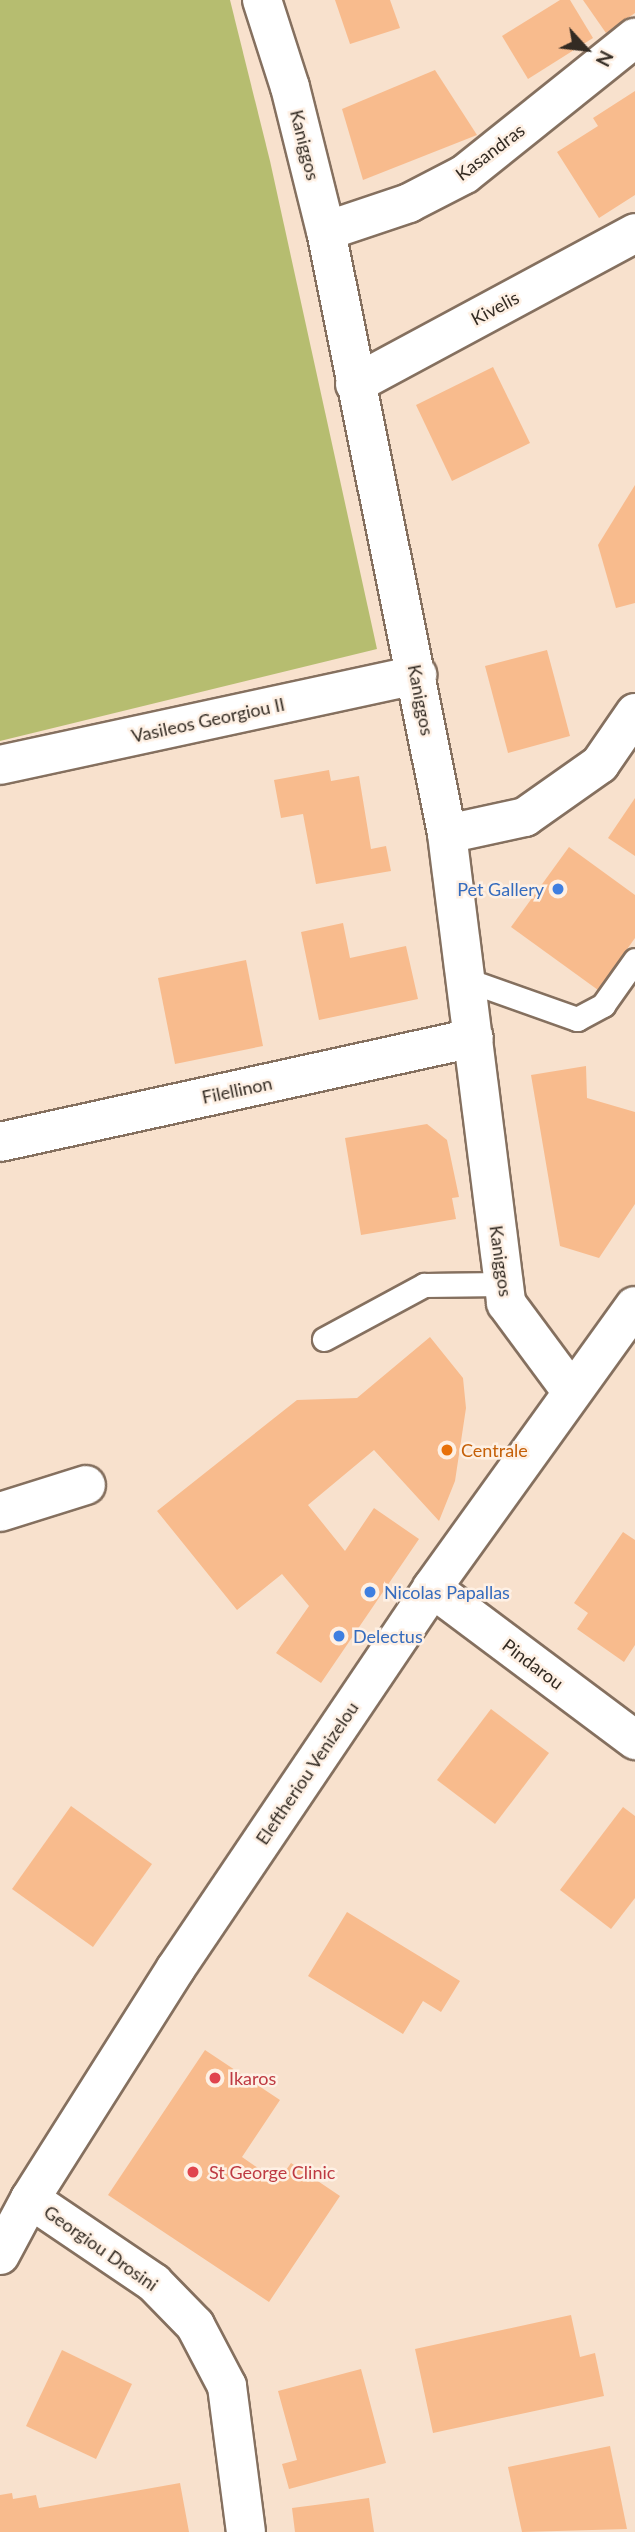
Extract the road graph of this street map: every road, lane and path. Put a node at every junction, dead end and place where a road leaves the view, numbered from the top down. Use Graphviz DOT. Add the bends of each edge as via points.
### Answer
graph roads {
  1 [pos="262,0"];
  2 [pos="635,38"];
  3 [pos="326,231"];
  4 [pos="635,233"];
  5 [pos="355,384"];
  6 [pos="416,674"];
  7 [pos="635,713"];
  8 [pos="0,765"];
  9 [pos="447,834"];
  10 [pos="635,960"];
  11 [pos="467,980"];
  12 [pos="474,1038"];
  13 [pos="0,1142"];
  14 [pos="503,1284"];
  15 [pos="635,1306"];
  16 [pos="324,1339"];
  17 [pos="571,1391"];
  18 [pos="86,1485"];
  19 [pos="0,1512"];
  20 [pos="432,1588"];
  21 [pos="635,1740"];
  22 [pos="30,2199"];
  23 [pos="0,2255"];
  24 [pos="246,2532"];
  1 -- 3 [label="street, Kaniggos"];
  2 -- 3 [label="street, Kasandras" via="465,174 409,203"];
  3 -- 5 [label="street, Kaniggos"];
  4 -- 5 [label="street, Kivelis"];
  5 -- 6 [label="street, Kaniggos"];
  6 -- 8 [label="street, Vasileos Georgiou II"];
  6 -- 9 [label="street, Kaniggos"];
  7 -- 9 [label="street" via="600,764 525,817"];
  9 -- 11 [label="street, Kaniggos"];
  10 -- 11 [label="lane" via="603,1004 577,1019"];
  11 -- 12 [label="street, Kaniggos"];
  12 -- 13 [label="street, Filellinon"];
  12 -- 14 [label="street, Kaniggos"];
  14 -- 16 [label="lane" via="424,1285"];
  14 -- 17 [label="street, Kaniggos" via="506,1303"];
  15 -- 17 [label="street, Eleftheriou Venizelou"];
  17 -- 20 [label="street, Eleftheriou Venizelou"];
  18 -- 19 [label="street"];
  20 -- 21 [label="street, Pindarou"];
  20 -- 22 [label="street, Eleftheriou Venizelou" via="176,1968"];
  22 -- 23 [label="street, Eleftheriou Venizelou"];
  22 -- 24 [label="street, Georgiou Drosini" via="154,2283 195,2325 227,2386"];
}
